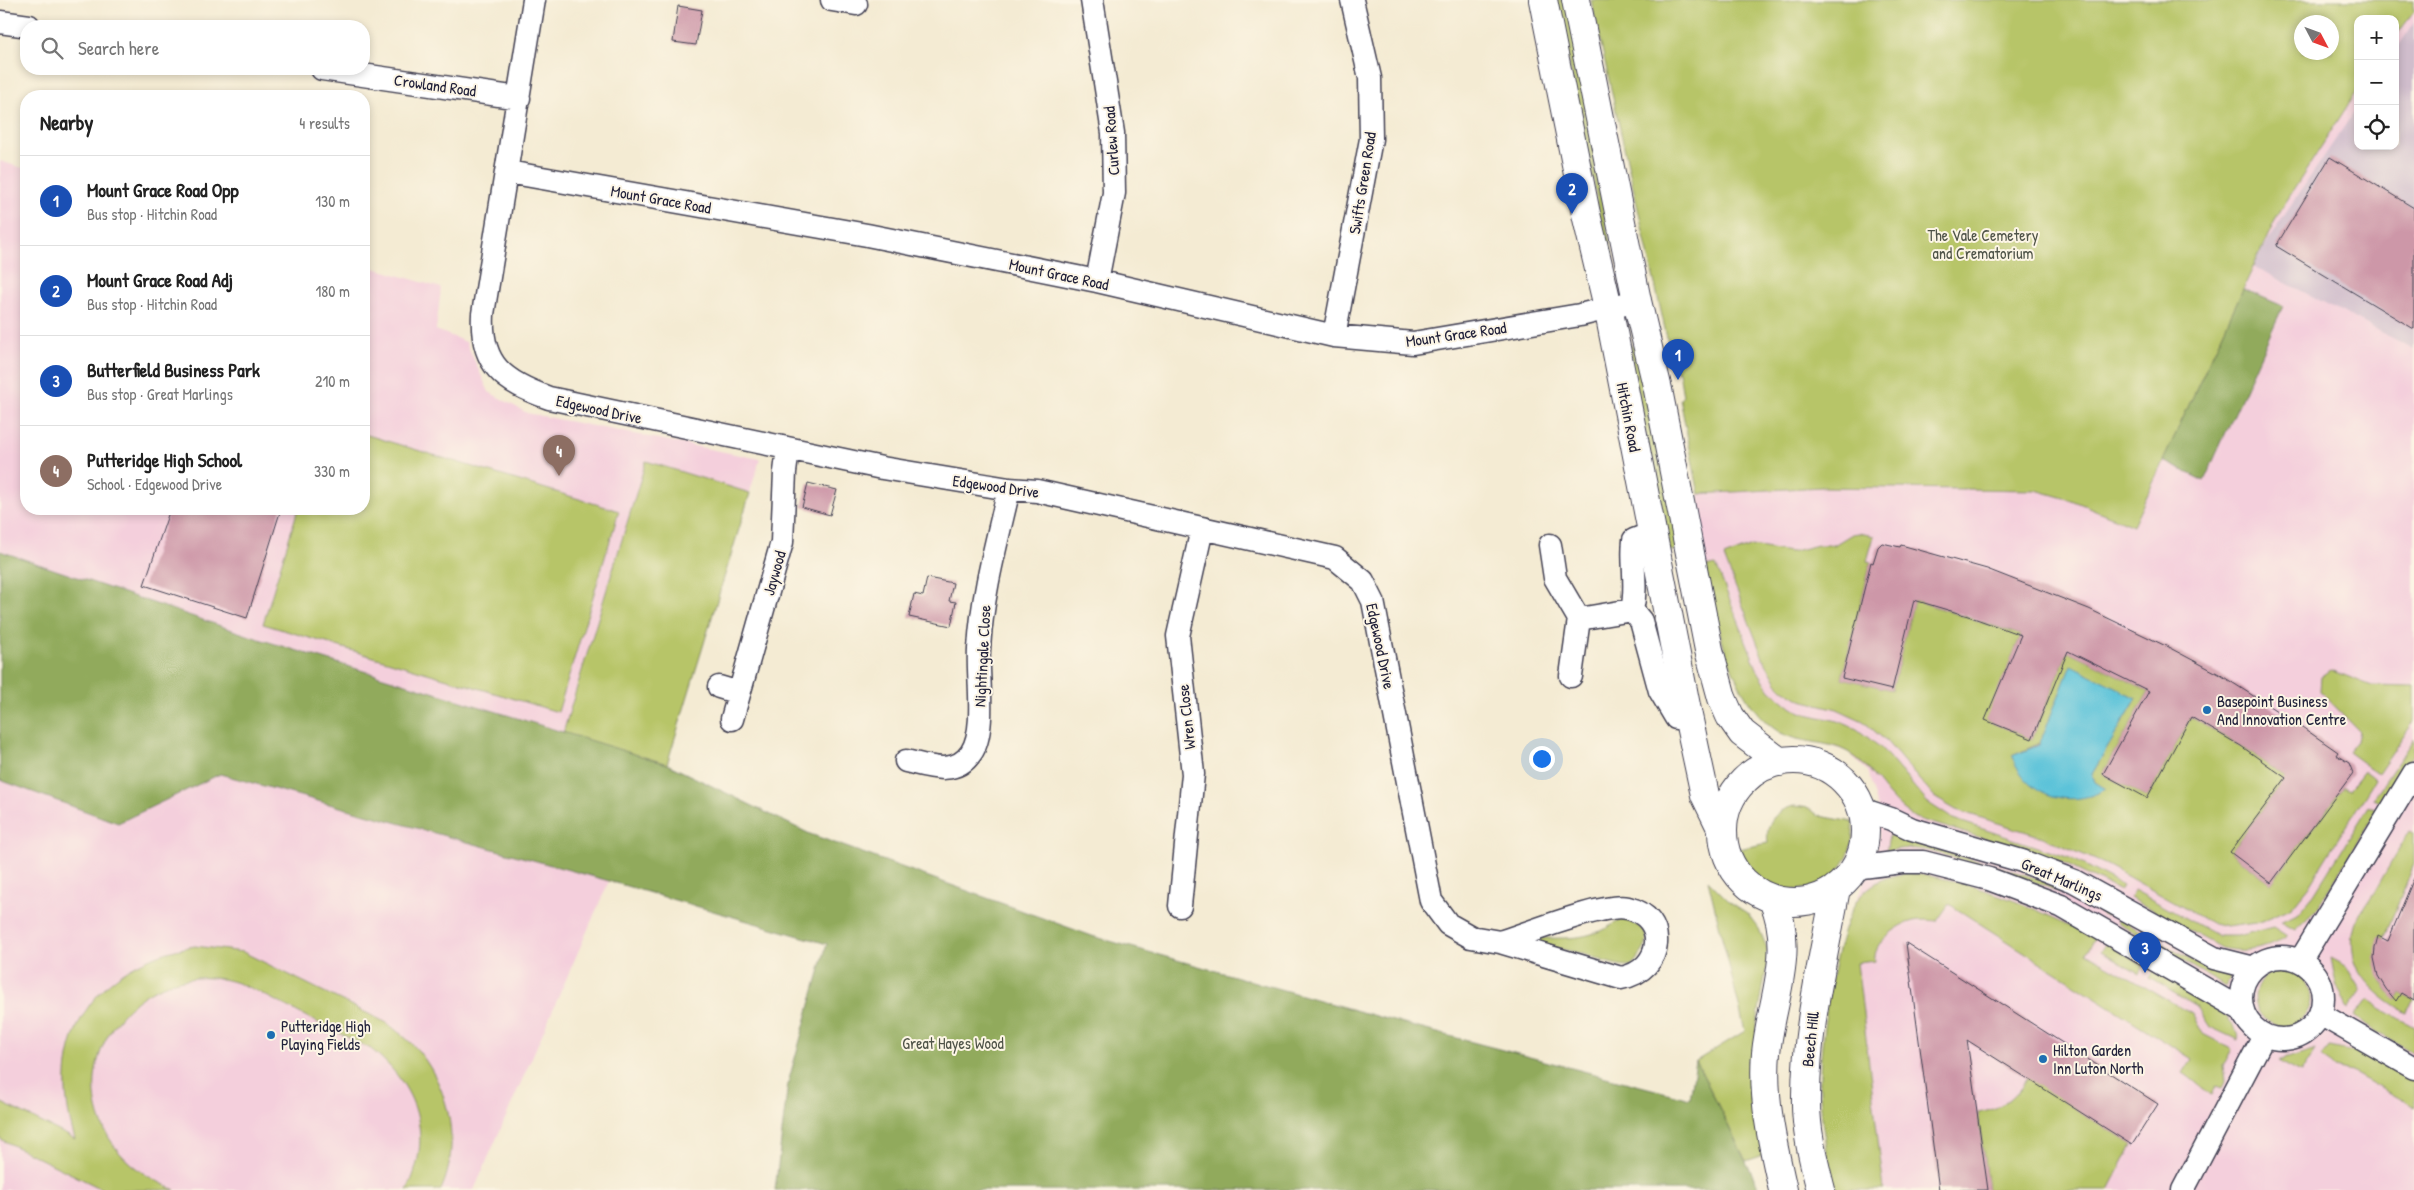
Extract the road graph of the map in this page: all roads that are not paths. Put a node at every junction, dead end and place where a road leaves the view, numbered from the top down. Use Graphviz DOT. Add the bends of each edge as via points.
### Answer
graph roads {
  1 [pos="534,0"];
  2 [pos="832,0"];
  3 [pos="1092,0"];
  4 [pos="1352,0"];
  5 [pos="1544,0"];
  6 [pos="1576,0"];
  7 [pos="856,4"];
  8 [pos="0,22"];
  9 [pos="20,25"];
  10 [pos="363,75"];
  11 [pos="519,98"];
  12 [pos="508,172"];
  13 [pos="1097,281"];
  14 [pos="1637,301"];
  15 [pos="1608,307"];
  16 [pos="1334,336"];
  17 [pos="788,449"];
  18 [pos="1010,489"];
  19 [pos="1202,529"];
  20 [pos="1652,533"];
  21 [pos="1550,545"];
  22 [pos="1632,610"];
  23 [pos="1579,619"];
  24 [pos="1571,676"];
  25 [pos="1688,716"];
  26 [pos="732,719"];
  27 [pos="906,761"];
  28 [pos="1780,762"];
  29 [pos="2414,773"];
  30 [pos="1861,810"];
  31 [pos="1723,832"];
  32 [pos="1854,868"];
  33 [pos="1836,888"];
  34 [pos="1773,900"];
  35 [pos="1180,906"];
  36 [pos="1500,942"];
  37 [pos="2300,961"];
  38 [pos="2254,968"];
  39 [pos="2242,1010"];
  40 [pos="2320,1014"];
  41 [pos="2264,1036"];
  42 [pos="2414,1068"];
  43 [pos="1782,1190"];
  44 [pos="1821,1190"];
  45 [pos="2184,1190"];
  1 -- 11 [label="street, Edgewood Drive"];
  2 -- 7 [label="street"];
  3 -- 13 [label="street, Curlew Road" via="1114,133 1114,192"];
  4 -- 16 [label="street, Swifts Green Road" via="1370,78 1371,139"];
  5 -- 15 [label="main road, Hitchin Road" via="1586,214"];
  6 -- 14 [label="main road, Hitchin Road"];
  8 -- 9 [label="street"];
  10 -- 11 [label="street, Crowland Road"];
  11 -- 12 [label="street, Edgewood Drive"];
  12 -- 13 [label="street, Mount Grace Road" via="867,235"];
  12 -- 17 [label="street, Edgewood Drive" via="482,332 488,356 504,376 523,389 549,398"];
  13 -- 16 [label="street, Mount Grace Road"];
  14 -- 15 [label="street, Mount Grace Road"];
  14 -- 28 [label="main road, Hitchin Road" via="1658,390 1709,650 1722,698 1742,732"];
  15 -- 16 [label="street, Mount Grace Road" via="1580,315 1413,343"];
  15 -- 20 [label="main road, Hitchin Road"];
  17 -- 18 [label="street, Edgewood Drive"];
  17 -- 26 [label="street, Jaywood" via="782,542 729,690"];
  18 -- 19 [label="street, Edgewood Drive" via="1037,491"];
  18 -- 27 [label="street, Nightingale Close" via="984,601 976,744 964,761 951,768 939,769"];
  19 -- 35 [label="street, Wren Close" via="1178,636 1193,774"];
  19 -- 36 [label="street, Edgewood Drive" via="1335,558 1363,581 1373,601 1431,901 1448,924 1471,937"];
  20 -- 22 [label="street" via="1634,540 1632,561 1636,592"];
  20 -- 25 [label="main road, Hitchin Road"];
  21 -- 23 [label="street" via="1555,578"];
  22 -- 23 [label="street"];
  22 -- 25 [label="street" via="1641,621 1660,691 1676,718"];
  23 -- 24 [label="street"];
  25 -- 31 [label="main road, Hitchin Road" via="1705,795"];
  28 -- 30 [label="main road" via="1794,760 1823,767 1847,784"];
  28 -- 31 [label="main road" via="1761,768 1733,794 1725,812"];
  29 -- 37 [label="street"];
  30 -- 32 [label="main road" via="1864,840"];
  30 -- 38 [label="street, Great Marlings" via="1912,829 2022,861 2074,881 2214,958"];
  31 -- 34 [label="main road" via="1725,849 1743,881"];
  32 -- 33 [label="main road"];
  32 -- 39 [label="street, Great Marlings" via="1923,862 1989,879 2061,906"];
  33 -- 34 [label="main road" via="1822,897 1806,901"];
  33 -- 44 [label="main road, Beech Hill" via="1807,1056 1805,1098 1811,1149"];
  34 -- 43 [label="main road" via="1781,917 1783,969 1766,1054 1766,1088"];
  36 -- 36 [label="street, Edgewood Drive" via="1621,978 1643,970 1652,959 1656,941 1653,927 1644,916 1628,908 1612,908"];
  37 -- 38 [label="street" via="2276,957"];
  37 -- 40 [label="street" via="2309,966 2321,983 2323,1004"];
  38 -- 39 [label="street" via="2243,987"];
  39 -- 41 [label="street, Great Marlings" via="2247,1020"];
  40 -- 41 [label="street" via="2303,1034 2277,1039"];
  40 -- 42 [label="street"];
  41 -- 45 [label="street"];
}
